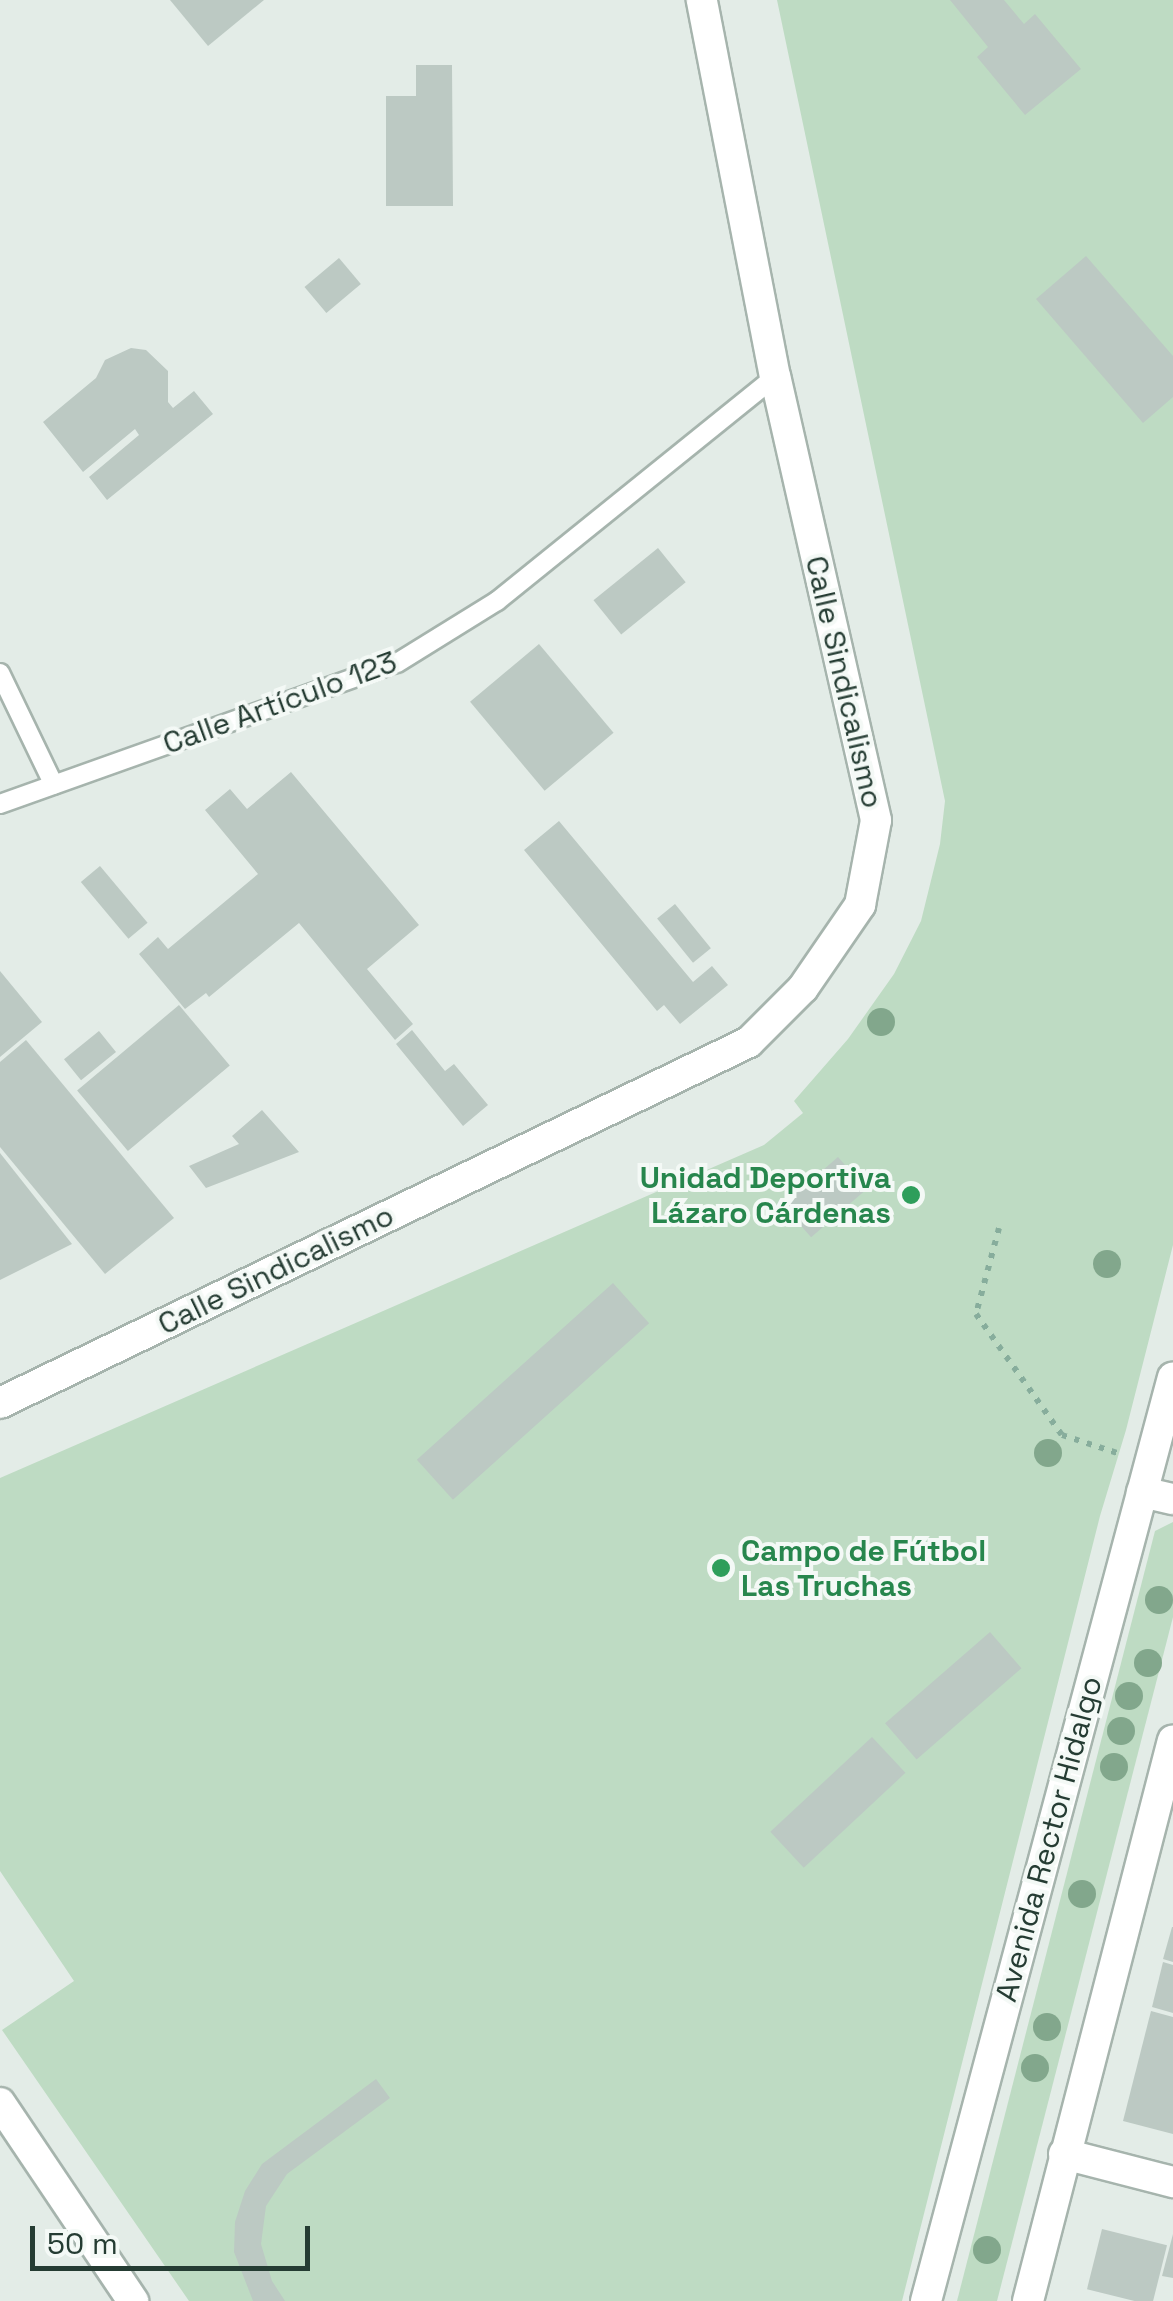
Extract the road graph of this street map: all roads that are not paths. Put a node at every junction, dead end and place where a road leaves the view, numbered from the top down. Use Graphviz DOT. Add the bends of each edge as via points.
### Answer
graph roads {
  1 [pos="702,0"];
  2 [pos="775,377"];
  3 [pos="0,673"];
  4 [pos="54,785"];
  5 [pos="0,804"];
  6 [pos="1173,1377"];
  7 [pos="0,1403"];
  8 [pos="1146,1478"];
  9 [pos="1173,1498"];
  10 [pos="1173,1740"];
  11 [pos="0,2103"];
  12 [pos="1064,2154"];
  13 [pos="1173,2182"];
  14 [pos="133,2301"];
  15 [pos="926,2301"];
  16 [pos="1028,2301"];
  1 -- 2 [label="street, Calle Sindicalismo"];
  2 -- 4 [label="lane, Calle Artículo 123" via="497,601 396,663"];
  2 -- 7 [label="street, Calle Sindicalismo" via="876,820 860,905 803,988 749,1042"];
  3 -- 4 [label="lane"];
  4 -- 5 [label="lane, Calle Artículo 123"];
  6 -- 8 [label="street, Avenida Rector Hidalgo"];
  8 -- 9 [label="street"];
  8 -- 15 [label="street, Avenida Rector Hidalgo"];
  10 -- 12 [label="street"];
  11 -- 14 [label="street"];
  12 -- 13 [label="street"];
  12 -- 16 [label="street"];
}
